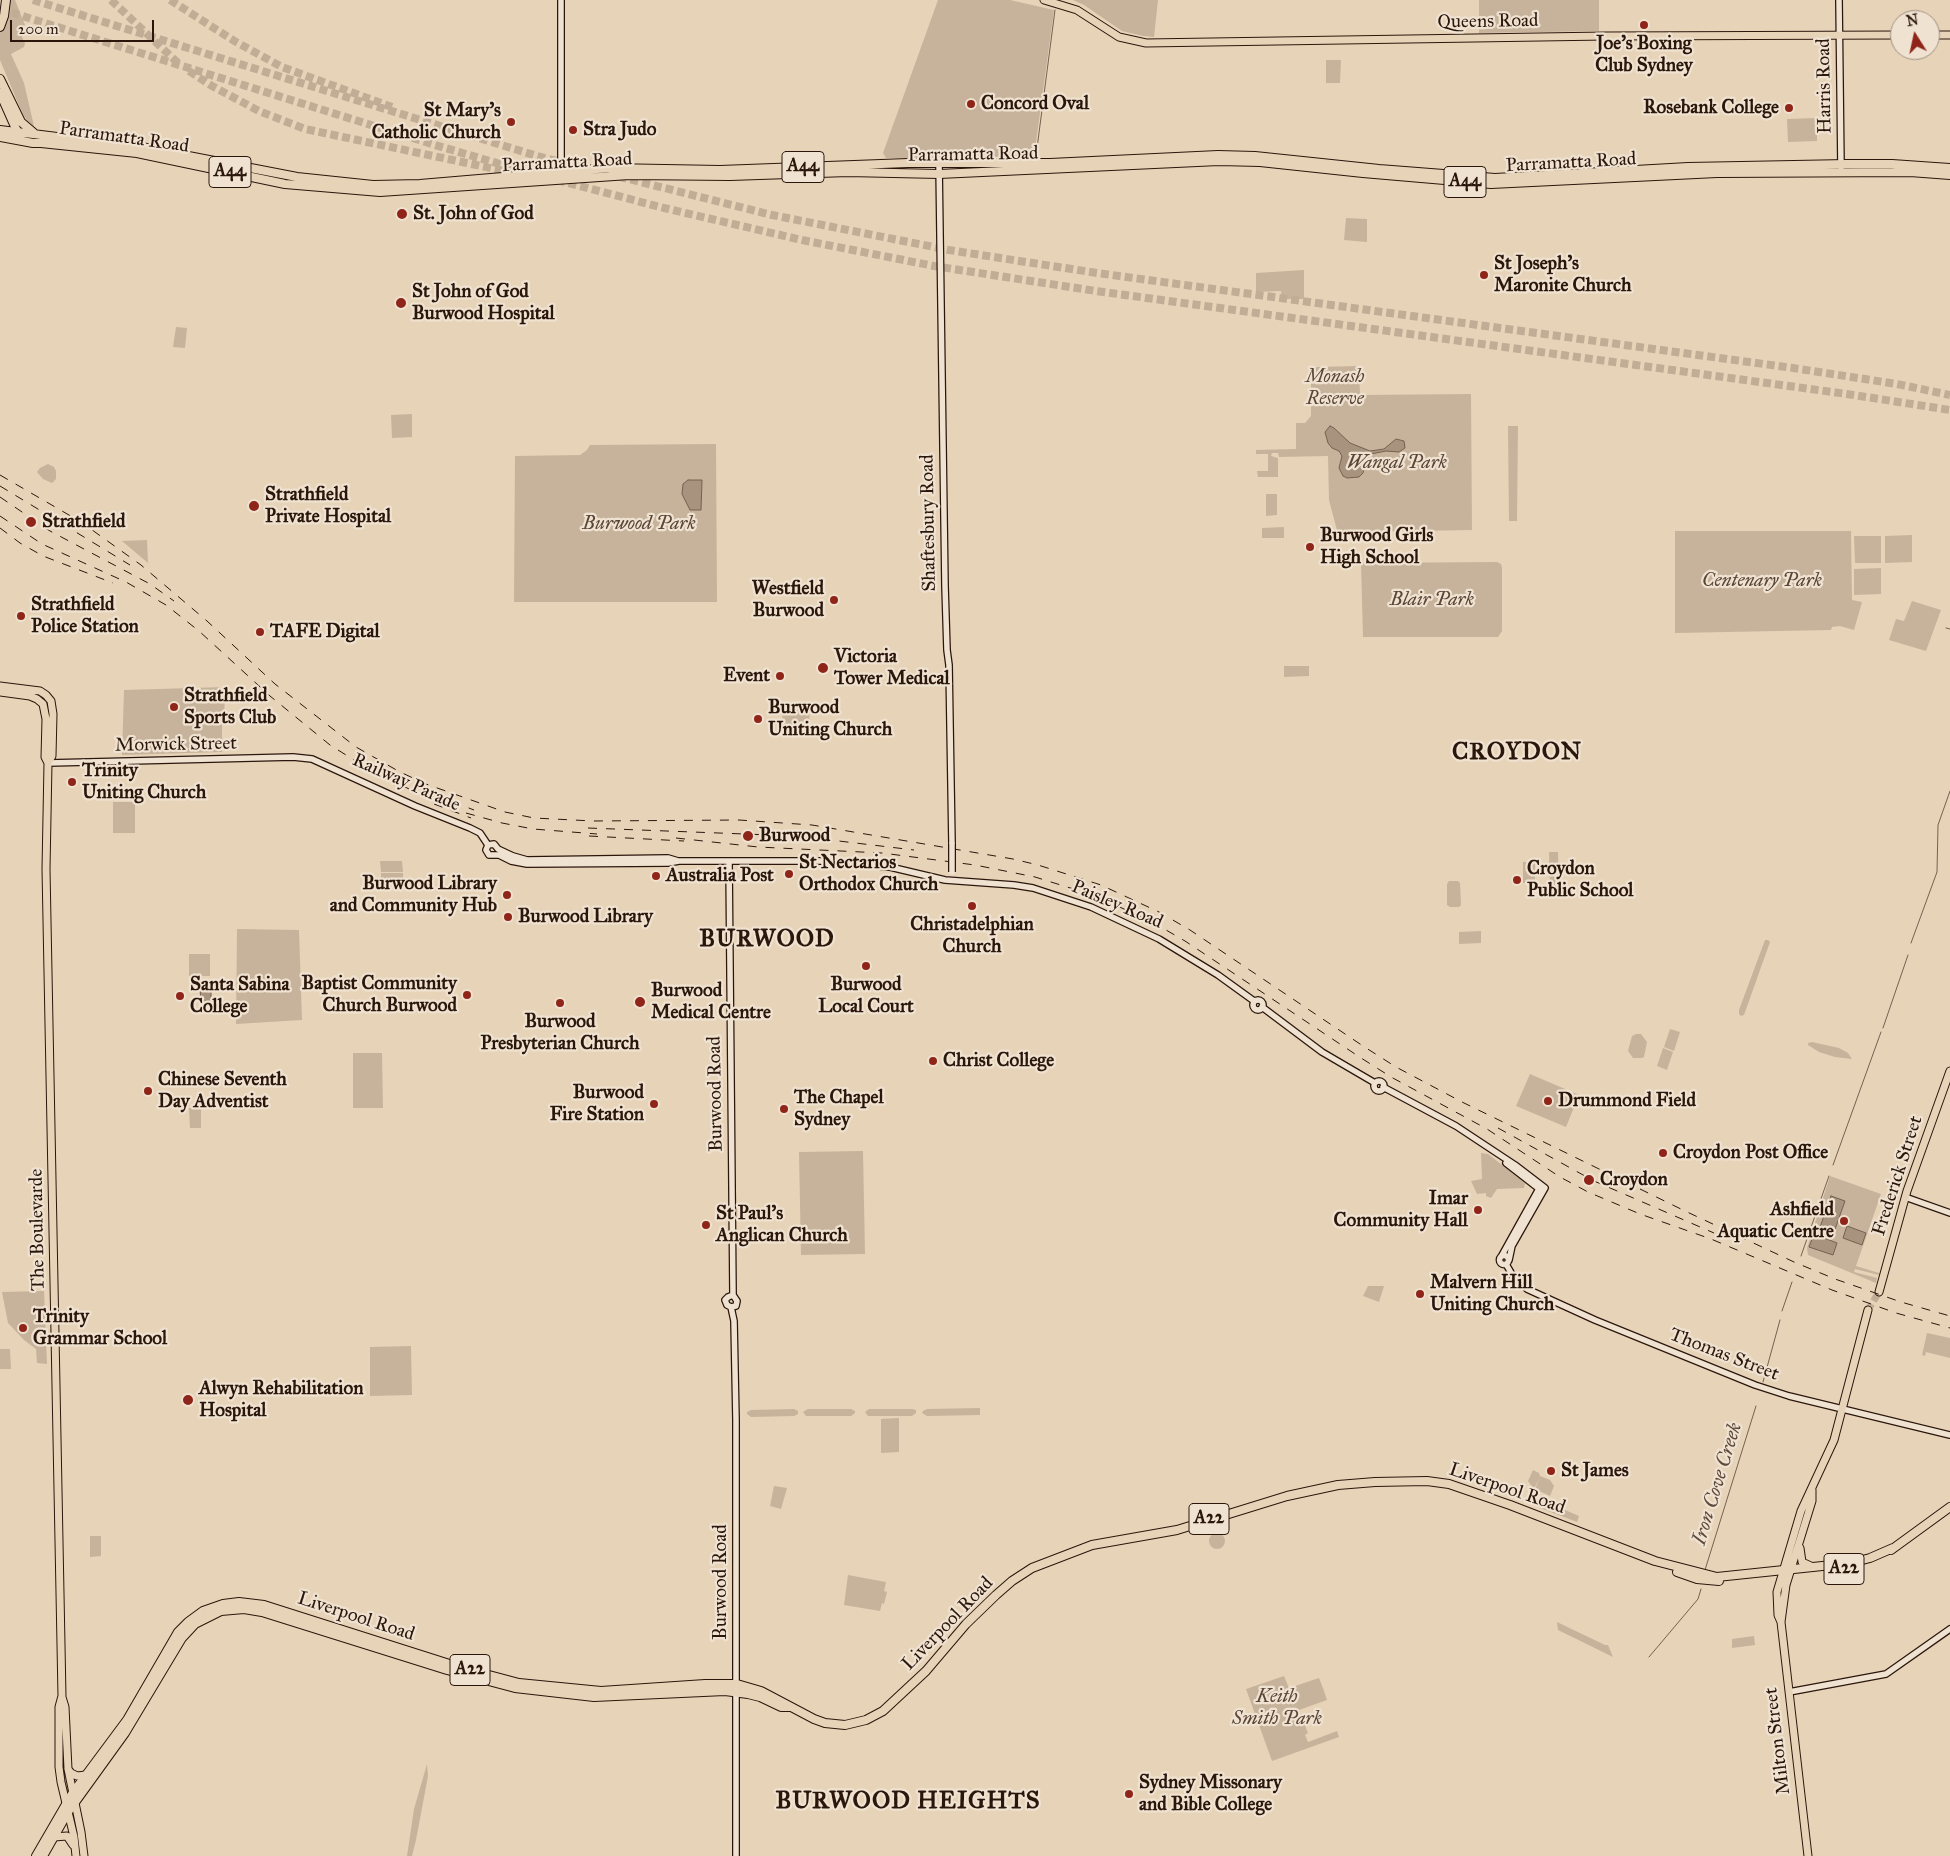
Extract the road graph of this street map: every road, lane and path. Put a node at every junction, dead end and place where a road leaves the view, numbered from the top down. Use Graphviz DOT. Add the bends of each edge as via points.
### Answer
graph roads {
  1 [pos="6,0"];
  2 [pos="561,0"];
  3 [pos="1044,0"];
  4 [pos="1839,0"];
  5 [pos="1,25"];
  6 [pos="1840,35"];
  7 [pos="1890,36"];
  8 [pos="0,79"];
  9 [pos="0,93"];
  10 [pos="0,130"];
  11 [pos="18,133"];
  12 [pos="0,138"];
  13 [pos="40,139"];
  14 [pos="939,164"];
  15 [pos="1002,167"];
  16 [pos="1841,168"];
  17 [pos="1950,168"];
  18 [pos="939,174"];
  19 [pos="561,175"];
  20 [pos="1950,175"];
  21 [pos="0,686"];
  22 [pos="0,692"];
  23 [pos="44,693"];
  24 [pos="46,719"];
  25 [pos="305,758"];
  26 [pos="48,763"];
  27 [pos="488,845"];
  28 [pos="497,852"];
  29 [pos="729,861"];
  30 [pos="952,880"];
  31 [pos="1950,1072"];
  32 [pos="1542,1189"];
  33 [pos="1905,1197"];
  34 [pos="1950,1213"];
  35 [pos="1507,1262"];
  36 [pos="1879,1292"];
  37 [pos="1868,1310"];
  38 [pos="1843,1408"];
  39 [pos="1950,1435"];
  40 [pos="1812,1489"];
  41 [pos="1950,1508"];
  42 [pos="1800,1540"];
  43 [pos="1893,1548"];
  44 [pos="1813,1567"];
  45 [pos="1786,1572"];
  46 [pos="1950,1629"];
  47 [pos="737,1688"];
  48 [pos="1789,1692"];
  49 [pos="62,1696"];
  50 [pos="68,1769"];
  51 [pos="86,1775"];
  52 [pos="72,1794"];
  53 [pos="70,1803"];
  54 [pos="68,1812"];
  55 [pos="54,1837"];
  56 [pos="76,1854"];
  57 [pos="36,1856"];
  58 [pos="43,1856"];
  59 [pos="84,1856"];
  60 [pos="736,1856"];
  61 [pos="1808,1856"];
  1 -- 5 [label="highway"];
  2 -- 19 [label="main road"];
  3 -- 6 [label="main road, Queens Road" via="1085,14 1119,37 1154,44"];
  4 -- 6 [label="main road, Harris Road"];
  6 -- 7 [label="main road, Queens Road"];
  6 -- 16 [label="main road, Harris Road"];
  8 -- 13 [label="highway" via="21,122"];
  9 -- 11 [label="highway"];
  10 -- 11 [label="highway"];
  11 -- 13 [label="highway" via="27,139"];
  12 -- 13 [label="highway, Parramatta Road / A44" via="33,144"];
  13 -- 19 [label="highway, Parramatta Road / A44" via="136,153 269,182 369,191 406,191"];
  14 -- 15 [label="highway, Parramatta Road / A44"];
  14 -- 18 [label="main road, Shaftesbury Road"];
  14 -- 19 [label="highway, Parramatta Road / A44" via="720,170 609,168"];
  15 -- 16 [label="highway, Parramatta Road / A44" via="1244,155 1495,178 1670,168"];
  15 -- 18 [label="highway, Parramatta Road / A44"];
  16 -- 17 [label="highway, Parramatta Road / A44" via="1892,164"];
  16 -- 20 [label="highway, Parramatta Road / A44"];
  18 -- 19 [label="highway, Parramatta Road / A44"];
  18 -- 30 [label="main road, Shaftesbury Road, bridge"];
  21 -- 23 [label="main road"];
  22 -- 24 [label="main road, The Boulevarde" via="30,696 43,704"];
  23 -- 24 [label="main road" via="48,712"];
  23 -- 26 [label="main road, The Boulevarde" via="51,701 53,714 52,756"];
  24 -- 26 [label="main road, The Boulevarde" via="45,757"];
  25 -- 26 [label="main road, Morwick Street"];
  25 -- 27 [label="main road, Railway Parade" via="322,762 415,806 476,830"];
  26 -- 49 [label="main road, The Boulevarde" via="46,869"];
  27 -- 28 [label="main road" via="494,844"];
  27 -- 28 [label="main road" via="487,854 491,856"];
  28 -- 29 [label="main road" via="527,860 668,858"];
  29 -- 30 [label="main road" via="840,862"];
  29 -- 47 [label="main road, Burwood Road" via="733,1296 725,1300 731,1307 734,1321"];
  30 -- 32 [label="main road, Paisley Road" via="1033,888 1085,905 1159,939 1254,1001 1261,1001 1262,1007 1322,1052 1375,1083 1381,1081 1383,1087 1456,1126"];
  31 -- 33 [label="main road, Frederick Street"];
  32 -- 35 [label="main road"];
  32 -- 35 [label="main road, Thomas Street" via="1500,1262"];
  33 -- 34 [label="main road"];
  33 -- 36 [label="main road, Frederick Street"];
  35 -- 38 [label="main road, Thomas Street" via="1521,1285 1595,1320 1773,1392"];
  37 -- 38 [label="main road"];
  38 -- 39 [label="main road, Thomas Street"];
  38 -- 40 [label="main road" via="1834,1440"];
  40 -- 42 [label="main road" via="1812,1501"];
  40 -- 45 [label="main road" via="1801,1511"];
  41 -- 43 [label="highway, Liverpool Road / A22"];
  42 -- 44 [label="main road" via="1800,1560"];
  42 -- 45 [label="main road"];
  43 -- 44 [label="highway, Liverpool Road / A22" via="1861,1561"];
  43 -- 45 [label="highway, Liverpool Road / A22" via="1875,1560 1853,1567"];
  44 -- 45 [label="highway, Liverpool Road / A22"];
  45 -- 47 [label="highway, Liverpool Road / A22" via="1717,1577 1655,1561 1450,1484 1375,1482 1326,1487 1177,1530 1092,1545 1032,1568 1003,1589 966,1624 926,1671 883,1710 866,1720 836,1724 814,1719 761,1691"];
  45 -- 48 [label="main road, Milton Street" via="1781,1622"];
  46 -- 48 [label="main road" via="1886,1674"];
  47 -- 51 [label="highway, Liverpool Road / A22" via="712,1684 601,1691 518,1683 264,1605 228,1603 203,1611 178,1632 127,1720"];
  47 -- 53 [label="highway, Liverpool Road / A22" via="594,1697 515,1688 262,1612 226,1610 203,1619 182,1638 125,1733"];
  47 -- 60 [label="main road, Burwood Road"];
  48 -- 61 [label="main road, Milton Street"];
  49 -- 50 [label="main road, The Boulevarde"];
  49 -- 53 [label="main road, The Boulevarde" via="59,1767"];
  50 -- 51 [label="main road" via="76,1776"];
  50 -- 52 [label="main road, The Boulevarde"];
  51 -- 52 [label="highway, Liverpool Road / A22"];
  52 -- 53 [label="highway, Liverpool Road / A22"];
  53 -- 54 [label="highway, Liverpool Road / A22"];
  53 -- 57 [label="highway, Liverpool Road / A22"];
  53 -- 59 [label="main road, The Boulevarde"];
  54 -- 55 [label="highway, Liverpool Road / A22"];
  54 -- 56 [label="main road"];
  55 -- 56 [label="main road" via="67,1836"];
  55 -- 58 [label="highway, Liverpool Road / A22"];
}
